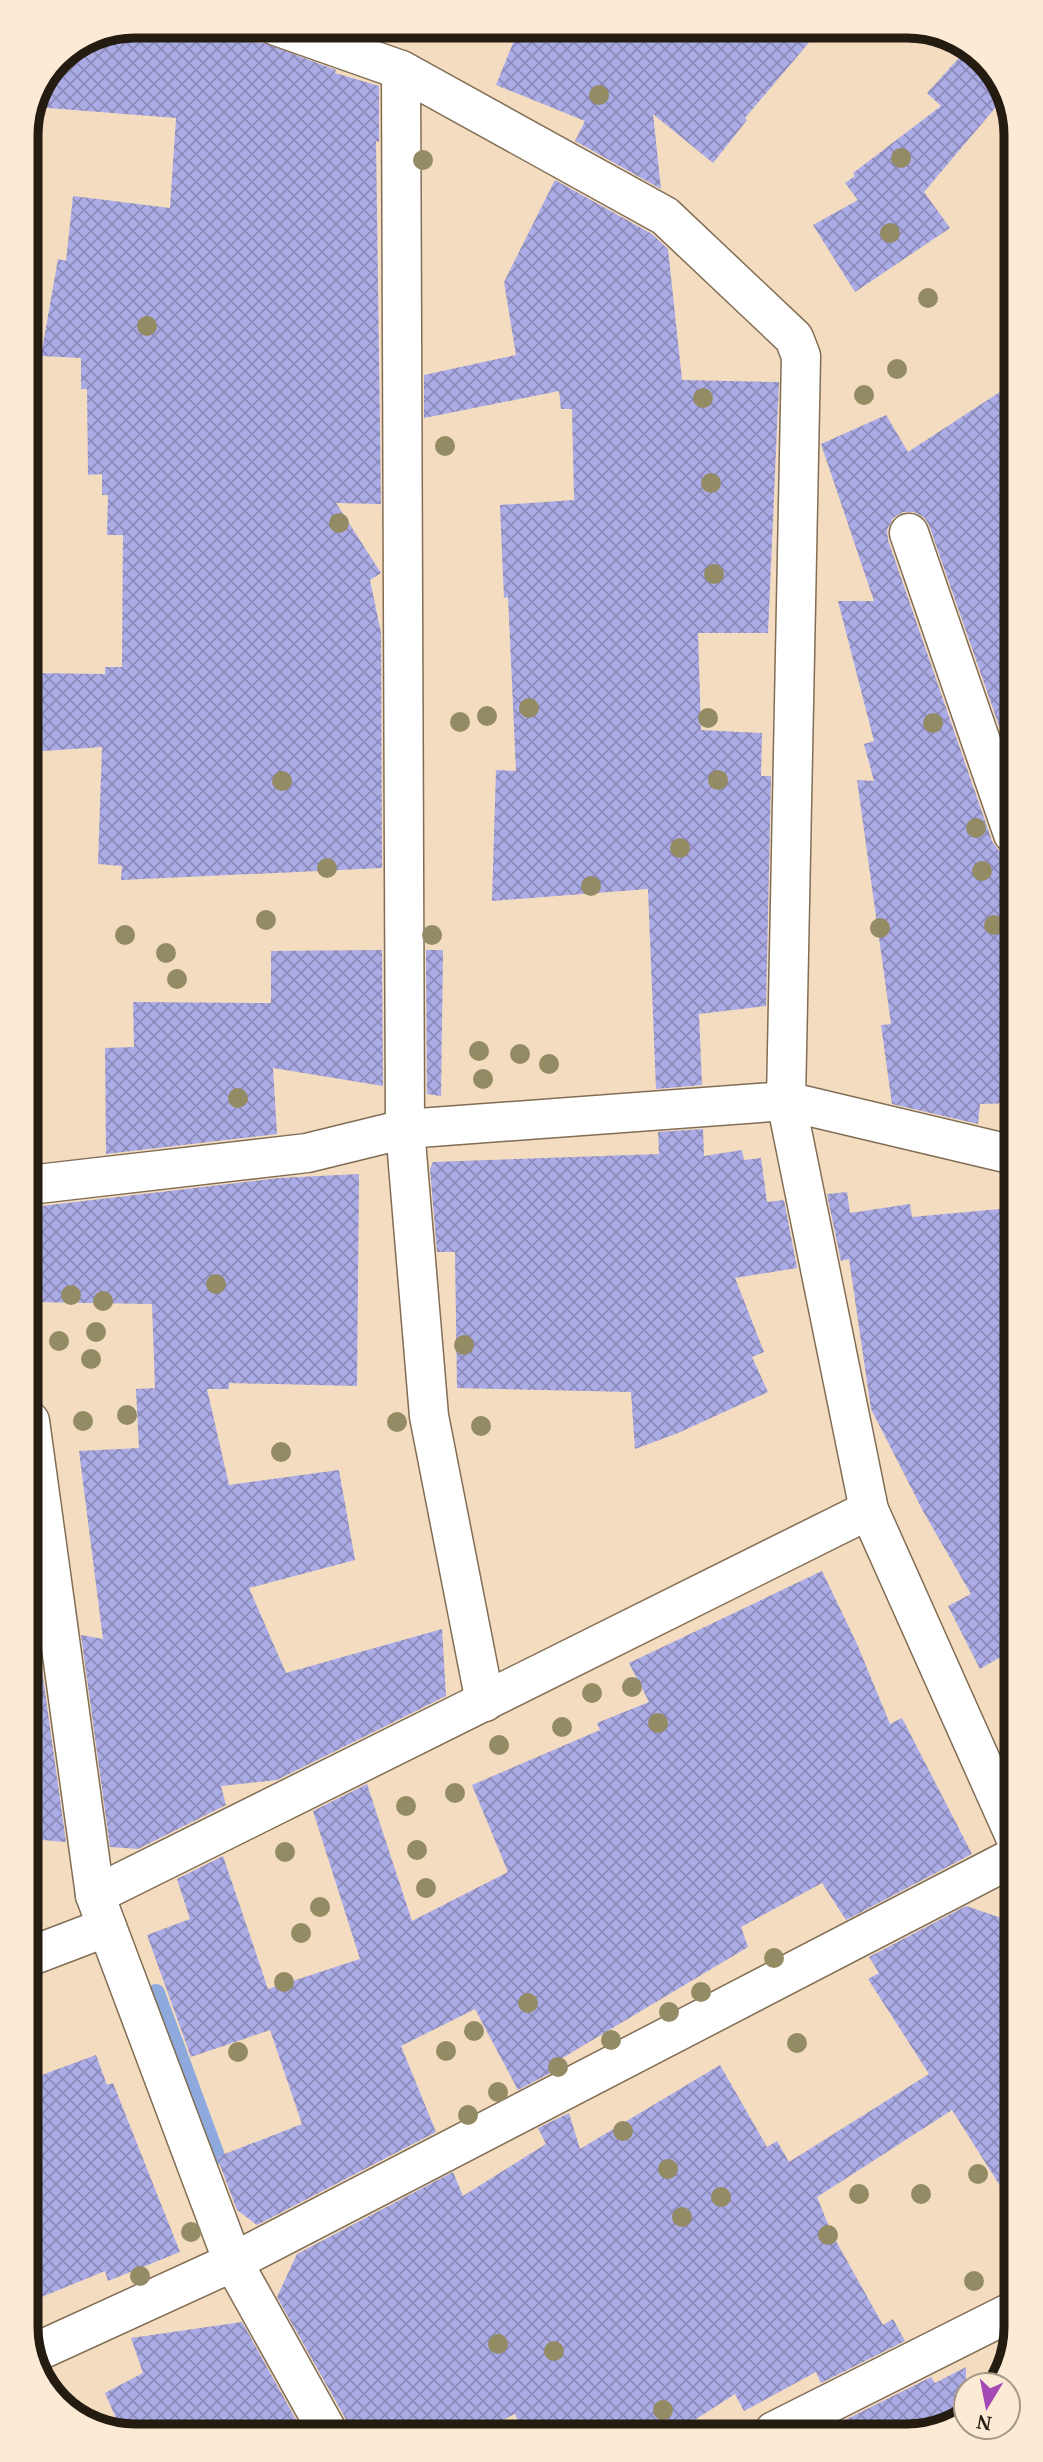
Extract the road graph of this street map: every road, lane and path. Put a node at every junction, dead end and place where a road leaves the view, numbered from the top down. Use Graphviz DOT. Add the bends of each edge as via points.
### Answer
graph roads {
  1 [pos="311,38"];
  2 [pos="401,70"];
  3 [pos="909,533"];
  4 [pos="1004,808"];
  5 [pos="786,1101"];
  6 [pos="405,1129"];
  7 [pos="1004,1153"];
  8 [pos="39,1184"];
  9 [pos="38,1479"];
  10 [pos="869,1510"];
  11 [pos="485,1702"];
  12 [pos="1004,1812"];
  13 [pos="1004,1862"];
  14 [pos="101,1911"];
  15 [pos="38,1951"];
  16 [pos="233,2262"];
  17 [pos="1004,2316"];
  18 [pos="41,2350"];
  19 [pos="323,2423"];
  20 [pos="788,2424"];
  1 -- 2 [label="street"];
  2 -- 5 [label="street" via="665,216 794,338 801,356"];
  2 -- 6 [label="street"];
  3 -- 4 [label="street"];
  5 -- 6 [label="street"];
  5 -- 7 [label="street"];
  5 -- 10 [label="street"];
  6 -- 8 [label="street" via="307,1153"];
  6 -- 11 [label="street" via="429,1416"];
  9 -- 14 [label="street"];
  10 -- 11 [label="street"];
  10 -- 12 [label="street"];
  11 -- 14 [label="street"];
  13 -- 16 [label="street"];
  14 -- 15 [label="street"];
  14 -- 16 [label="street"];
  16 -- 18 [label="street"];
  16 -- 19 [label="street"];
  17 -- 20 [label="street"];
}
